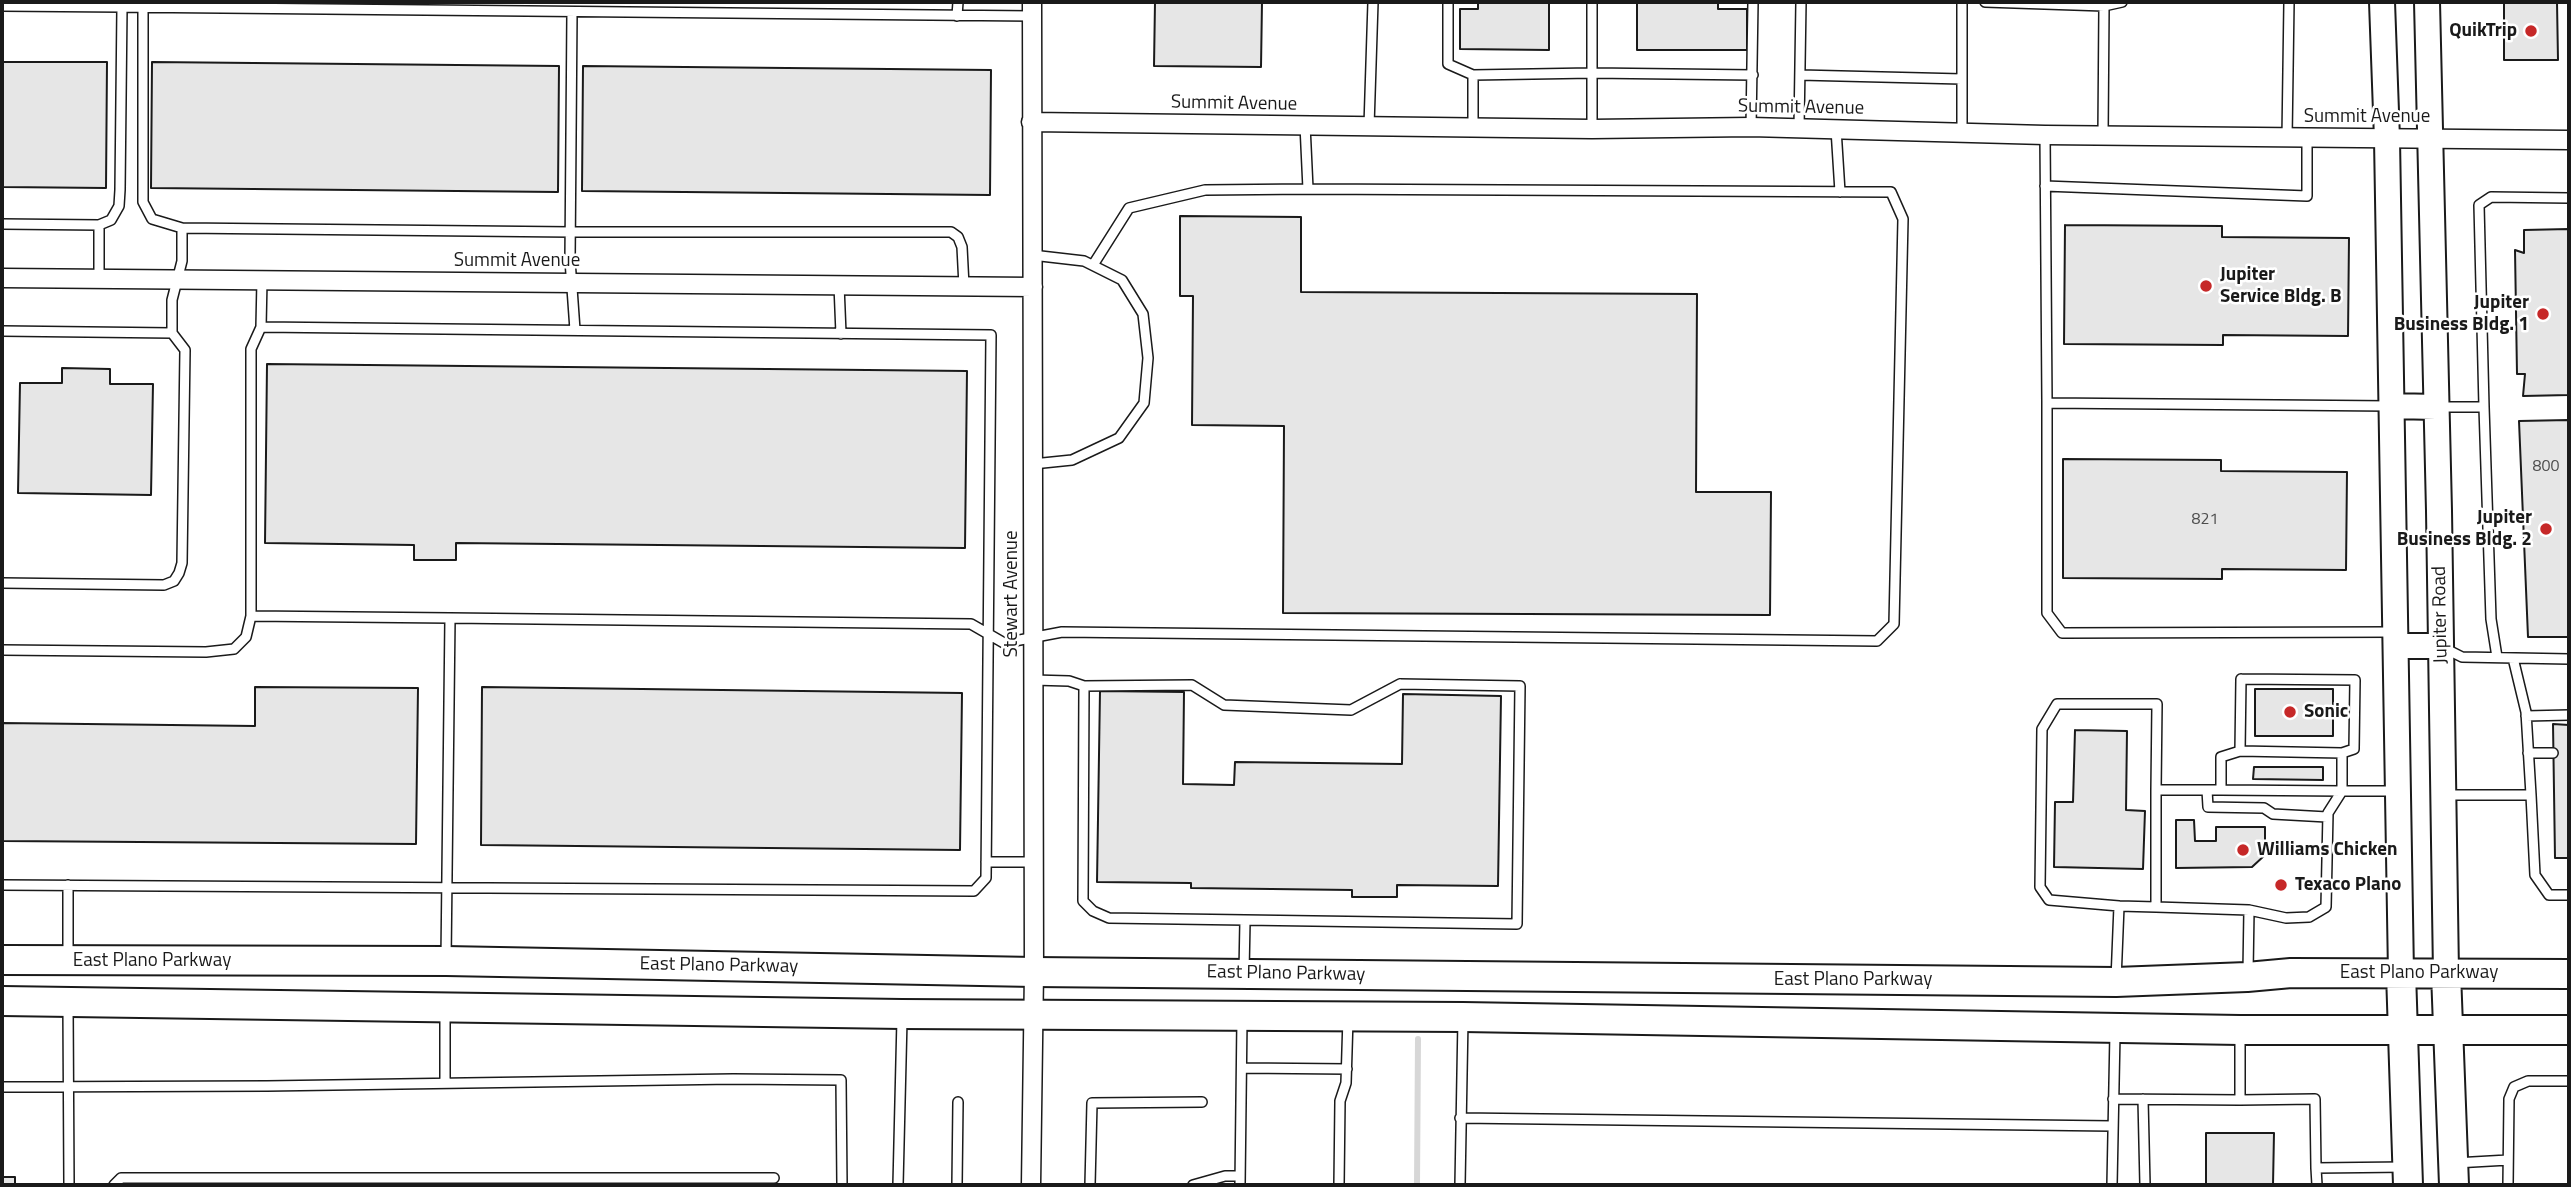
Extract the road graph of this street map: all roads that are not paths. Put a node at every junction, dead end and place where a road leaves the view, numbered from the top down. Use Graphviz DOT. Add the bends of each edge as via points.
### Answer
graph roads {
  1 [pos="958,2"];
  2 [pos="1373,2"];
  3 [pos="1448,2"];
  4 [pos="1592,2"];
  5 [pos="1752,2"];
  6 [pos="1801,2"];
  7 [pos="1962,2"];
  8 [pos="1985,2"];
  9 [pos="2122,2"];
  10 [pos="2289,2"];
  11 [pos="2382,2"];
  12 [pos="2427,2"];
  13 [pos="2,6"];
  14 [pos="2104,6"];
  15 [pos="122,8"];
  16 [pos="143,8"];
  17 [pos="1032,9"];
  18 [pos="572,12"];
  19 [pos="957,16"];
  20 [pos="1592,73"];
  21 [pos="1473,75"];
  22 [pos="1753,75"];
  23 [pos="1800,75"];
  24 [pos="1962,79"];
  25 [pos="1031,122"];
  26 [pos="1305,125"];
  27 [pos="1369,126"];
  28 [pos="1751,127"];
  29 [pos="1473,128"];
  30 [pos="1800,128"];
  31 [pos="1592,129"];
  32 [pos="1836,129"];
  33 [pos="1962,132"];
  34 [pos="2045,135"];
  35 [pos="2103,135"];
  36 [pos="2287,138"];
  37 [pos="2307,138"];
  38 [pos="2387,139"];
  39 [pos="2429,139"];
  40 [pos="2569,140"];
  41 [pos="2045,186"];
  42 [pos="1308,188"];
  43 [pos="1840,192"];
  44 [pos="2569,198"];
  45 [pos="2,224"];
  46 [pos="99,225"];
  47 [pos="183,228"];
  48 [pos="571,232"];
  49 [pos="1032,255"];
  50 [pos="1093,265"];
  51 [pos="2,278"];
  52 [pos="99,279"];
  53 [pos="176,279"];
  54 [pos="262,280"];
  55 [pos="573,283"];
  56 [pos="839,285"];
  57 [pos="964,286"];
  58 [pos="1032,286"];
  59 [pos="261,327"];
  60 [pos="575,330"];
  61 [pos="2,331"];
  62 [pos="172,333"];
  63 [pos="841,334"];
  64 [pos="2047,403"];
  65 [pos="2392,406"];
  66 [pos="2436,407"];
  67 [pos="2484,407"];
  68 [pos="1033,464"];
  69 [pos="2,583"];
  70 [pos="251,616"];
  71 [pos="450,618"];
  72 [pos="988,633"];
  73 [pos="1033,637"];
  74 [pos="2396,639"];
  75 [pos="2441,646"];
  76 [pos="2,650"];
  77 [pos="2497,657"];
  78 [pos="2513,658"];
  79 [pos="2569,659"];
  80 [pos="1033,680"];
  81 [pos="1084,686"];
  82 [pos="2569,715"];
  83 [pos="2526,716"];
  84 [pos="2240,751"];
  85 [pos="2343,753"];
  86 [pos="2528,753"];
  87 [pos="2553,753"];
  88 [pos="2156,790"];
  89 [pos="2207,790"];
  90 [pos="2221,790"];
  91 [pos="2342,791"];
  92 [pos="2398,791"];
  93 [pos="2443,795"];
  94 [pos="2531,795"];
  95 [pos="2327,817"];
  96 [pos="986,862"];
  97 [pos="1034,862"];
  98 [pos="2,885"];
  99 [pos="68,885"];
  100 [pos="447,887"];
  101 [pos="2569,895"];
  102 [pos="2119,906"];
  103 [pos="2156,907"];
  104 [pos="2249,910"];
  105 [pos="1245,921"];
  106 [pos="2,960"];
  107 [pos="68,961"];
  108 [pos="446,961"];
  109 [pos="1034,972"];
  110 [pos="2401,972"];
  111 [pos="1244,973"];
  112 [pos="2446,973"];
  113 [pos="2569,974"];
  114 [pos="1349,975"];
  115 [pos="1463,977"];
  116 [pos="2248,977"];
  117 [pos="2116,982"];
  118 [pos="2,1001"];
  119 [pos="68,1001"];
  120 [pos="445,1008"];
  121 [pos="902,1014"];
  122 [pos="1033,1014"];
  123 [pos="1242,1016"];
  124 [pos="1349,1017"];
  125 [pos="1463,1017"];
  126 [pos="2115,1028"];
  127 [pos="2402,1029"];
  128 [pos="2447,1029"];
  129 [pos="2240,1030"];
  130 [pos="2569,1030"];
  131 [pos="1242,1068"];
  132 [pos="1347,1069"];
  133 [pos="2569,1081"];
  134 [pos="445,1082"];
  135 [pos="2,1087"];
  136 [pos="69,1087"];
  137 [pos="2113,1098"];
  138 [pos="2143,1099"];
  139 [pos="2240,1100"];
  140 [pos="958,1102"];
  141 [pos="1202,1102"];
  142 [pos="1460,1118"];
  143 [pos="2112,1126"];
  144 [pos="2508,1160"];
  145 [pos="2316,1168"];
  146 [pos="2454,1174"];
  147 [pos="2408,1176"];
  148 [pos="774,1178"];
  149 [pos="1240,1180"];
  150 [pos="69,1185"];
  151 [pos="114,1185"];
  152 [pos="842,1185"];
  153 [pos="898,1185"];
  154 [pos="957,1185"];
  155 [pos="1031,1185"];
  156 [pos="1090,1185"];
  157 [pos="1193,1185"];
  158 [pos="1339,1185"];
  159 [pos="1460,1185"];
  160 [pos="2112,1185"];
  161 [pos="2145,1185"];
  162 [pos="2317,1185"];
  163 [pos="2508,1185"];
  1 -- 19 [label="lane"];
  2 -- 27 [label="lane"];
  3 -- 21 [label="lane" via="1448,64"];
  4 -- 20 [label="lane"];
  5 -- 22 [label="lane"];
  6 -- 23 [label="lane"];
  7 -- 24 [label="lane"];
  8 -- 14 [label="lane"];
  9 -- 14 [label="lane"];
  10 -- 36 [label="lane"];
  11 -- 38 [label="main road"];
  12 -- 39 [label="main road, Jupiter Road"];
  13 -- 15 [label="lane"];
  14 -- 35 [label="lane"];
  15 -- 16 [label="lane"];
  15 -- 46 [label="lane" via="119,206 111,220"];
  16 -- 18 [label="lane"];
  16 -- 47 [label="lane" via="143,202 152,219"];
  17 -- 19 [label="lane"];
  17 -- 25 [label="street, Stewart Avenue"];
  18 -- 19 [label="lane"];
  18 -- 48 [label="lane"];
  20 -- 21 [label="lane"];
  20 -- 22 [label="lane"];
  20 -- 31 [label="lane"];
  21 -- 29 [label="lane"];
  22 -- 28 [label="lane"];
  23 -- 24 [label="lane"];
  23 -- 30 [label="lane"];
  24 -- 33 [label="lane"];
  25 -- 26 [label="street, Summit Avenue"];
  25 -- 49 [label="street, Stewart Avenue"];
  26 -- 27 [label="street, Summit Avenue"];
  26 -- 42 [label="lane"];
  27 -- 29 [label="street, Summit Avenue"];
  28 -- 30 [label="street, Summit Avenue"];
  28 -- 31 [label="street, Summit Avenue"];
  29 -- 31 [label="street, Summit Avenue"];
  30 -- 32 [label="street, Summit Avenue"];
  32 -- 33 [label="street, Summit Avenue"];
  32 -- 43 [label="lane"];
  33 -- 34 [label="street, Summit Avenue"];
  34 -- 35 [label="street, Summit Avenue"];
  34 -- 41 [label="lane"];
  35 -- 36 [label="street, Summit Avenue"];
  36 -- 37 [label="street, Summit Avenue"];
  37 -- 38 [label="street, Summit Avenue"];
  37 -- 41 [label="lane" via="2307,196"];
  38 -- 39 [label="street, Summit Avenue"];
  38 -- 65 [label="main road"];
  39 -- 40 [label="street, Summit Avenue"];
  39 -- 66 [label="main road, Jupiter Road"];
  41 -- 64 [label="lane"];
  42 -- 43 [label="lane"];
  42 -- 50 [label="lane" via="1205,190 1129,208"];
  43 -- 73 [label="lane" via="1891,192 1903,219 1894,624 1877,641 1062,632"];
  44 -- 67 [label="lane" via="2491,197 2479,205"];
  45 -- 46 [label="lane"];
  46 -- 52 [label="lane"];
  47 -- 48 [label="lane"];
  47 -- 53 [label="lane"];
  48 -- 55 [label="lane"];
  48 -- 57 [label="lane" via="951,232 962,247"];
  49 -- 50 [label="lane"];
  49 -- 58 [label="street, Stewart Avenue"];
  50 -- 68 [label="lane" via="1122,280 1143,314 1149,358 1144,404 1119,438 1072,460"];
  51 -- 52 [label="street, Summit Avenue"];
  52 -- 53 [label="street, Summit Avenue"];
  53 -- 54 [label="street, Summit Avenue"];
  53 -- 62 [label="lane"];
  54 -- 55 [label="street, Summit Avenue"];
  54 -- 59 [label="lane"];
  55 -- 56 [label="street, Summit Avenue"];
  55 -- 60 [label="lane"];
  56 -- 57 [label="street, Summit Avenue"];
  56 -- 63 [label="lane"];
  57 -- 58 [label="street, Summit Avenue"];
  58 -- 68 [label="street, Stewart Avenue"];
  59 -- 60 [label="lane"];
  59 -- 70 [label="lane" via="251,349"];
  60 -- 63 [label="lane"];
  61 -- 62 [label="lane"];
  62 -- 69 [label="lane" via="185,350 182,563 174,581"];
  63 -- 72 [label="lane" via="991,335"];
  64 -- 65 [label="lane"];
  64 -- 74 [label="lane" via="2047,613 2062,633"];
  65 -- 66 [label="main road"];
  65 -- 74 [label="main road"];
  66 -- 67 [label="lane"];
  66 -- 75 [label="main road, Jupiter Road"];
  67 -- 77 [label="lane" via="2491,619"];
  68 -- 73 [label="street, Stewart Avenue"];
  70 -- 71 [label="lane"];
  70 -- 76 [label="lane" via="246,637 234,649"];
  71 -- 72 [label="lane" via="971,624"];
  71 -- 100 [label="lane"];
  72 -- 73 [label="lane" via="1004,643"];
  72 -- 96 [label="lane"];
  73 -- 80 [label="street, Stewart Avenue"];
  74 -- 75 [label="main road"];
  74 -- 92 [label="main road"];
  75 -- 77 [label="lane" via="2462,657"];
  75 -- 93 [label="main road, Jupiter Road"];
  77 -- 78 [label="lane"];
  78 -- 79 [label="lane"];
  78 -- 83 [label="lane"];
  80 -- 81 [label="lane"];
  80 -- 97 [label="street, Stewart Avenue"];
  81 -- 105 [label="lane" via="1083,901 1109,918"];
  81 -- 105 [label="lane" via="1192,685 1224,705 1351,710 1400,684 1520,686 1517,924"];
  82 -- 83 [label="lane"];
  83 -- 86 [label="lane"];
  84 -- 85 [label="lane"];
  84 -- 85 [label="lane" via="2241,679 2355,680 2354,749"];
  84 -- 90 [label="lane" via="2221,757"];
  85 -- 91 [label="lane"];
  86 -- 87 [label="lane"];
  86 -- 94 [label="lane"];
  88 -- 89 [label="lane"];
  88 -- 102 [label="lane" via="2157,704 2057,704 2042,729 2040,887 2049,900"];
  88 -- 103 [label="lane"];
  89 -- 90 [label="lane"];
  89 -- 95 [label="lane" via="2208,807 2264,808 2273,814"];
  90 -- 91 [label="lane"];
  91 -- 92 [label="lane"];
  91 -- 95 [label="lane"];
  92 -- 110 [label="main road"];
  93 -- 94 [label="lane"];
  93 -- 112 [label="main road, Jupiter Road"];
  94 -- 101 [label="lane" via="2535,875 2549,895"];
  95 -- 104 [label="lane" via="2326,907 2309,917 2286,918"];
  96 -- 97 [label="lane"];
  96 -- 100 [label="lane" via="986,878 974,891"];
  97 -- 109 [label="street, Stewart Avenue"];
  98 -- 99 [label="lane"];
  99 -- 100 [label="lane"];
  99 -- 107 [label="lane"];
  100 -- 108 [label="lane"];
  102 -- 103 [label="lane"];
  102 -- 117 [label="lane"];
  103 -- 104 [label="lane"];
  104 -- 116 [label="lane"];
  105 -- 111 [label="lane"];
  106 -- 107 [label="main road, East Plano Parkway"];
  107 -- 108 [label="main road, East Plano Parkway"];
  107 -- 119 [label="main road"];
  108 -- 109 [label="main road, East Plano Parkway"];
  108 -- 120 [label="main road"];
  109 -- 111 [label="main road, East Plano Parkway"];
  109 -- 122 [label="street, Stewart Avenue"];
  110 -- 112 [label="main road, East Plano Parkway"];
  110 -- 116 [label="main road, East Plano Parkway"];
  110 -- 127 [label="main road"];
  111 -- 114 [label="main road, East Plano Parkway"];
  111 -- 123 [label="main road"];
  112 -- 113 [label="main road, East Plano Parkway"];
  112 -- 128 [label="main road, Jupiter Road"];
  114 -- 115 [label="main road, East Plano Parkway"];
  114 -- 124 [label="main road"];
  115 -- 117 [label="main road, East Plano Parkway"];
  115 -- 125 [label="main road"];
  116 -- 117 [label="main road, East Plano Parkway"];
  117 -- 126 [label="main road"];
  118 -- 119 [label="main road, East Plano Parkway"];
  119 -- 120 [label="main road, East Plano Parkway"];
  119 -- 136 [label="lane"];
  120 -- 121 [label="main road, East Plano Parkway"];
  120 -- 134 [label="lane"];
  121 -- 122 [label="main road, East Plano Parkway"];
  121 -- 153 [label="lane"];
  122 -- 123 [label="main road, East Plano Parkway"];
  122 -- 155 [label="street, Stewart Avenue"];
  123 -- 124 [label="main road, East Plano Parkway"];
  123 -- 131 [label="lane"];
  124 -- 125 [label="main road, East Plano Parkway"];
  124 -- 132 [label="lane"];
  125 -- 126 [label="main road, East Plano Parkway"];
  125 -- 142 [label="lane"];
  126 -- 129 [label="main road, East Plano Parkway"];
  126 -- 137 [label="lane"];
  127 -- 128 [label="main road, East Plano Parkway"];
  127 -- 129 [label="main road, East Plano Parkway"];
  127 -- 147 [label="main road"];
  128 -- 130 [label="main road, East Plano Parkway"];
  128 -- 146 [label="main road, Jupiter Road"];
  129 -- 139 [label="lane"];
  131 -- 132 [label="lane"];
  131 -- 149 [label="lane"];
  132 -- 158 [label="lane" via="1340,1101"];
  133 -- 144 [label="lane" via="2528,1081 2514,1087 2509,1099"];
  134 -- 136 [label="lane"];
  134 -- 152 [label="lane" via="841,1080"];
  135 -- 136 [label="lane"];
  136 -- 150 [label="lane"];
  137 -- 138 [label="lane"];
  137 -- 143 [label="lane"];
  138 -- 139 [label="lane"];
  138 -- 161 [label="lane"];
  139 -- 145 [label="lane" via="2315,1099"];
  140 -- 154 [label="lane"];
  141 -- 156 [label="lane" via="1092,1103"];
  142 -- 143 [label="lane"];
  142 -- 159 [label="lane"];
  143 -- 160 [label="lane"];
  144 -- 146 [label="lane"];
  144 -- 163 [label="lane"];
  145 -- 147 [label="lane"];
  145 -- 162 [label="lane"];
  148 -- 151 [label="lane" via="121,1178"];
  149 -- 157 [label="lane" via="1225,1176"];
}
